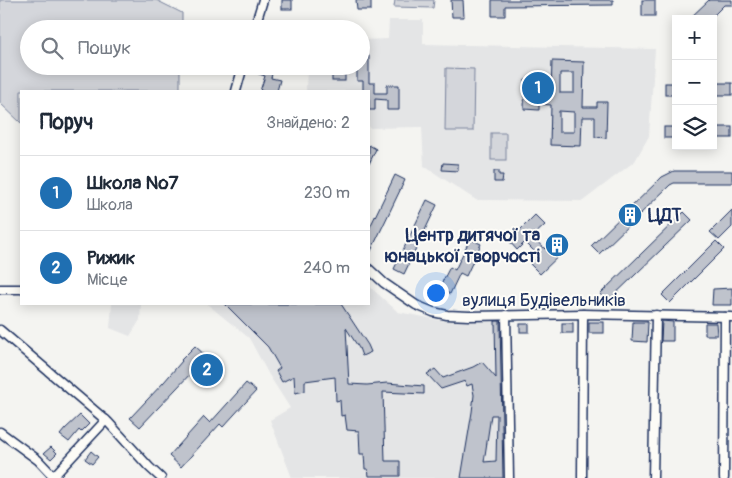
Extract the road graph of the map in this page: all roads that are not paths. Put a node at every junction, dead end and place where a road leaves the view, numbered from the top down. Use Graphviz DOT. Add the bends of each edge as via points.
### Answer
graph roads {
  1 [pos="263,0"];
  2 [pos="257,20"];
  3 [pos="240,75"];
  4 [pos="236,90"];
  5 [pos="370,270"];
  6 [pos="0,289"];
  7 [pos="20,289"];
  8 [pos="583,314"];
  9 [pos="656,315"];
  10 [pos="506,316"];
  11 [pos="729,317"];
  12 [pos="0,330"];
  13 [pos="106,420"];
  14 [pos="0,432"];
  15 [pos="53,478"];
  16 [pos="162,478"];
  17 [pos="510,478"];
  18 [pos="582,478"];
  19 [pos="653,478"];
  20 [pos="724,478"];
  1 -- 2 [label="street"];
  3 -- 4 [label="street"];
  5 -- 10 [label="street, вулиця Будівельників" via="402,296 432,312"];
  6 -- 7 [label="street"];
  8 -- 9 [label="street, вулиця Будівельників"];
  8 -- 10 [label="street, вулиця Будівельників"];
  8 -- 18 [label="street"];
  9 -- 11 [label="street, вулиця Будівельників"];
  9 -- 19 [label="street"];
  10 -- 17 [label="street"];
  11 -- 20 [label="street"];
  12 -- 13 [label="street"];
  13 -- 15 [label="street"];
  13 -- 16 [label="street"];
  14 -- 15 [label="street" via="38,460"];
}
